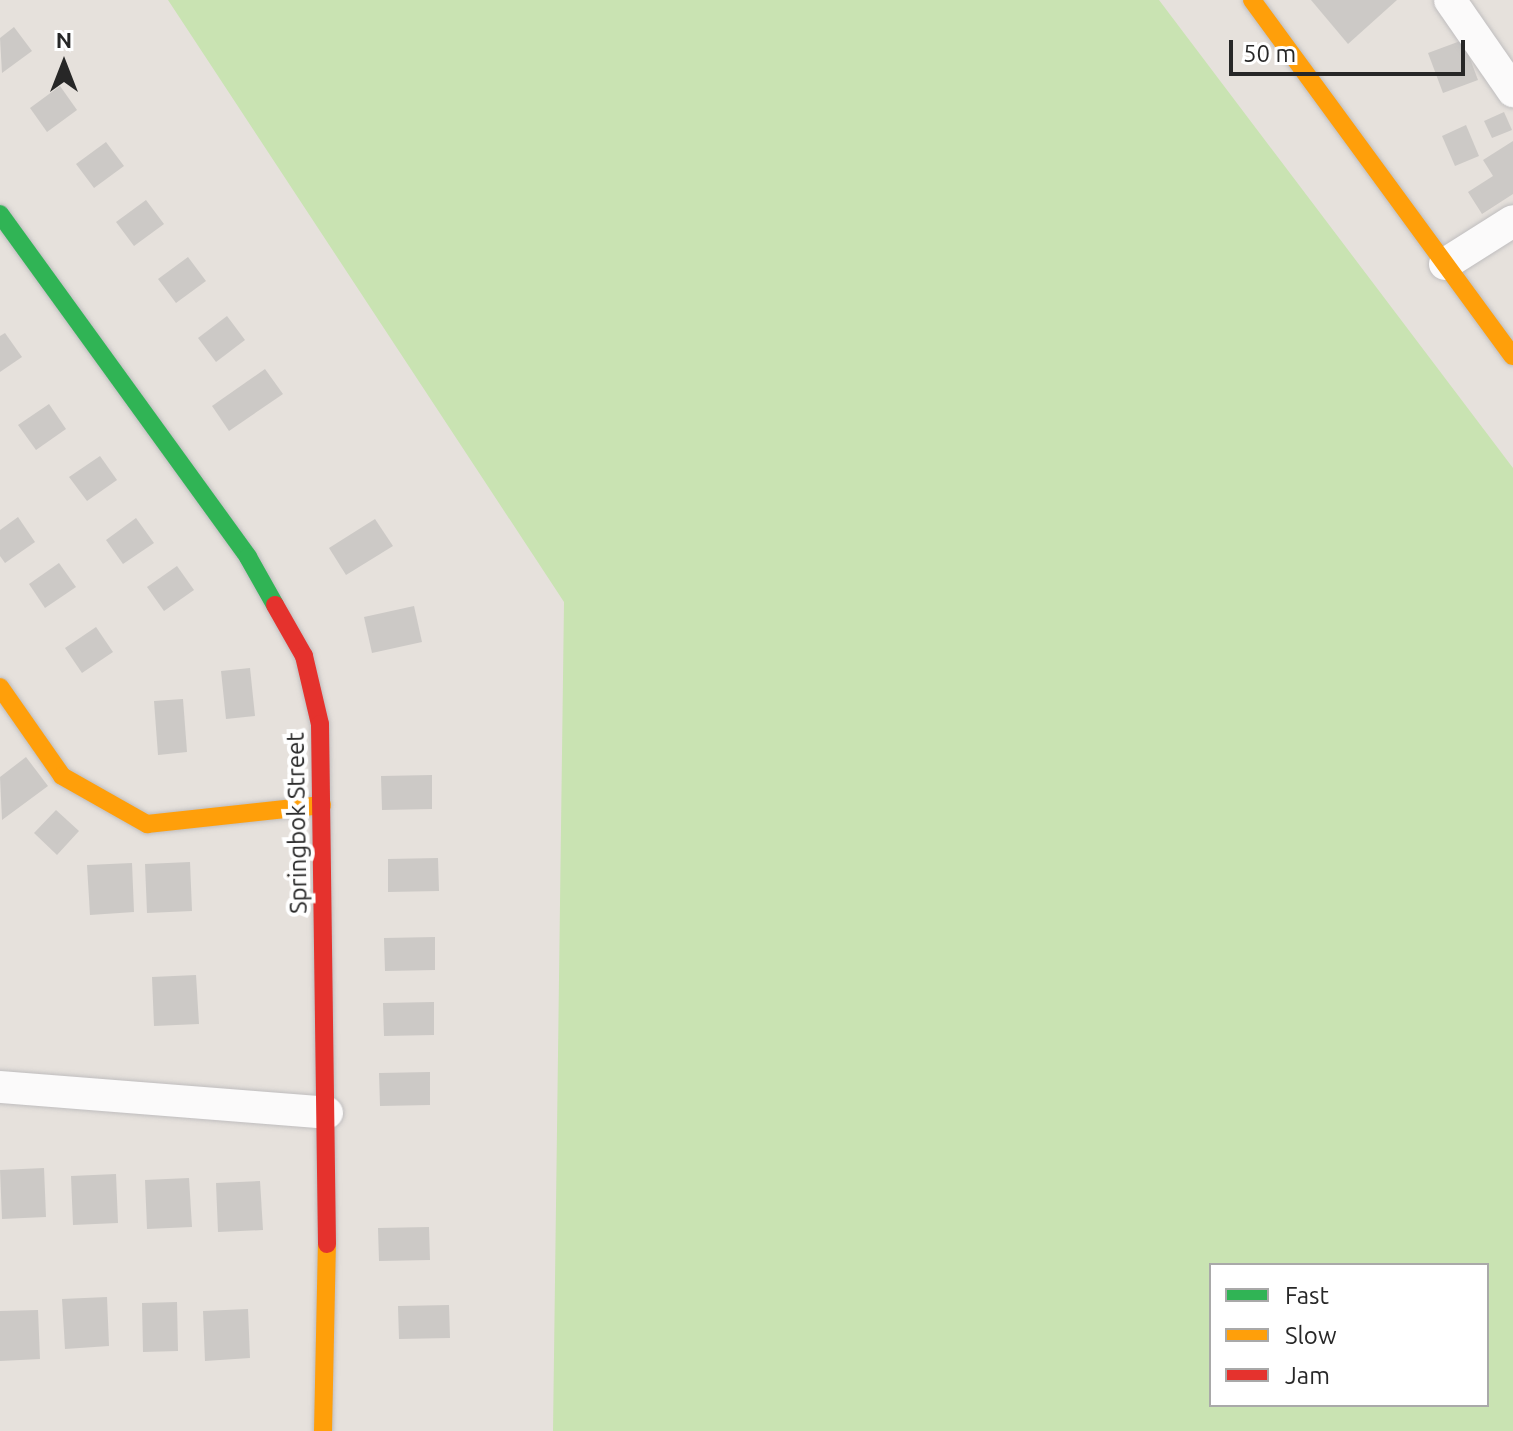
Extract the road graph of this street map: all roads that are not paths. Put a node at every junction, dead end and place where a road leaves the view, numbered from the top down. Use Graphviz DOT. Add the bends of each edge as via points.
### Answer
graph roads {
  1 [pos="1252,0"];
  2 [pos="1450,0"];
  3 [pos="1513,91"];
  4 [pos="0,214"];
  5 [pos="1513,221"];
  6 [pos="1445,264"];
  7 [pos="1513,356"];
  8 [pos="0,687"];
  9 [pos="322,805"];
  10 [pos="0,1087"];
  11 [pos="327,1113"];
  12 [pos="323,1431"];
  1 -- 6 [label="street"];
  2 -- 3 [label="street"];
  4 -- 9 [label="street, Springbok Street" via="248,557 304,656 320,724"];
  5 -- 6 [label="street"];
  6 -- 7 [label="street"];
  8 -- 9 [label="street" via="62,776 147,824"];
  9 -- 11 [label="street, Springbok Street"];
  10 -- 11 [label="street"];
  11 -- 12 [label="street, Springbok Street"];
}
